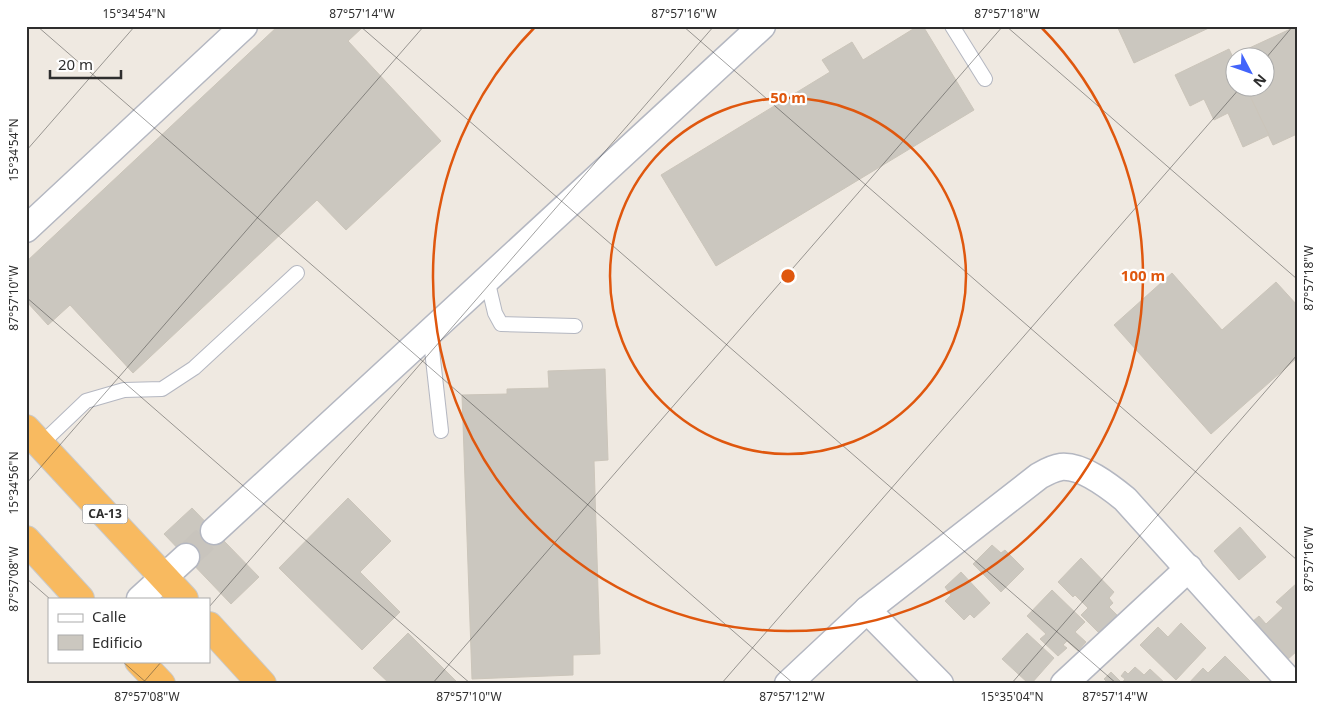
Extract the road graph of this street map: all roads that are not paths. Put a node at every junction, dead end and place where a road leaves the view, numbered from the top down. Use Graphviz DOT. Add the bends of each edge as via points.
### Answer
graph roads {
  1 [pos="244,26"];
  2 [pos="762,26"];
  3 [pos="952,26"];
  4 [pos="985,79"];
  5 [pos="26,229"];
  6 [pos="297,273"];
  7 [pos="487,279"];
  8 [pos="575,326"];
  9 [pos="430,332"];
  10 [pos="441,431"];
  11 [pos="34,437"];
  12 [pos="214,531"];
  13 [pos="26,540"];
  14 [pos="186,557"];
  15 [pos="1189,568"];
  16 [pos="164,578"];
  17 [pos="79,598"];
  18 [pos="141,598"];
  19 [pos="183,598"];
  20 [pos="867,610"];
  21 [pos="210,627"];
  22 [pos="140,662"];
  23 [pos="161,684"];
  24 [pos="262,684"];
  25 [pos="788,684"];
  26 [pos="940,684"];
  27 [pos="1064,684"];
  28 [pos="1292,684"];
  1 -- 5 [label="street"];
  2 -- 7 [label="street"];
  3 -- 4 [label="lane"];
  6 -- 11 [label="lane" via="194,368 162,389 124,390 86,401"];
  7 -- 8 [label="lane" via="501,324"];
  7 -- 9 [label="street"];
  9 -- 10 [label="lane"];
  9 -- 12 [label="street"];
  11 -- 16 [label="highway, CA-13"];
  13 -- 17 [label="highway"];
  14 -- 16 [label="street"];
  15 -- 20 [label="street" via="1125,499 1096,478 1062,467 1039,476"];
  15 -- 27 [label="street"];
  15 -- 28 [label="street"];
  16 -- 18 [label="street"];
  16 -- 19 [label="highway, CA-13"];
  20 -- 25 [label="street"];
  20 -- 26 [label="street"];
  21 -- 24 [label="highway"];
  22 -- 23 [label="highway"];
}
